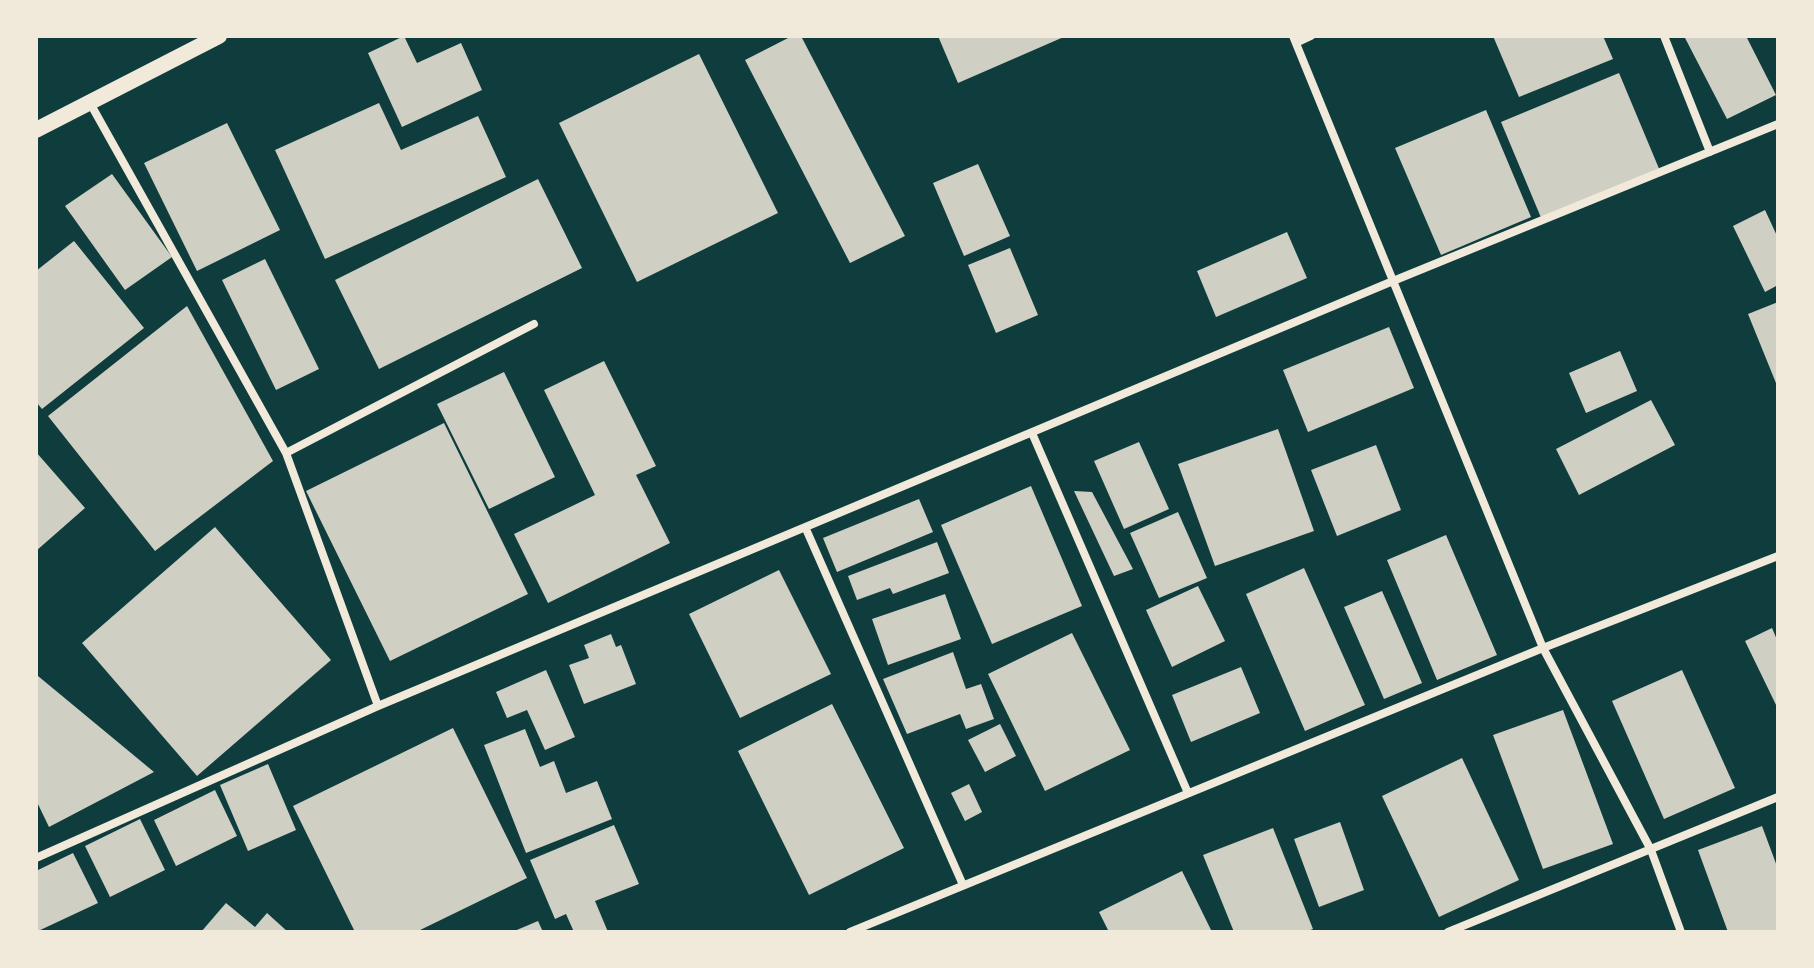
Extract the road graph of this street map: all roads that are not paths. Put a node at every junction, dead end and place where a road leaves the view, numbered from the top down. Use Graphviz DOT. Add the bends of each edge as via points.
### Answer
graph roads {
  1 [pos="219,36"];
  2 [pos="1311,36"];
  3 [pos="1664,36"];
  4 [pos="1294,40"];
  5 [pos="90,102"];
  6 [pos="1778,124"];
  7 [pos="36,130"];
  8 [pos="1710,152"];
  9 [pos="1393,281"];
  10 [pos="534,324"];
  11 [pos="1032,433"];
  12 [pos="286,453"];
  13 [pos="806,529"];
  14 [pos="1778,556"];
  15 [pos="1543,648"];
  16 [pos="378,706"];
  17 [pos="1188,793"];
  18 [pos="1778,797"];
  19 [pos="1651,850"];
  20 [pos="36,858"];
  21 [pos="963,885"];
  22 [pos="850,932"];
  23 [pos="1448,932"];
  24 [pos="1681,932"];
  1 -- 5 [label="main road"];
  2 -- 4 [label="street"];
  3 -- 8 [label="street"];
  4 -- 9 [label="street"];
  5 -- 7 [label="main road"];
  5 -- 12 [label="street"];
  6 -- 8 [label="street"];
  8 -- 9 [label="street"];
  9 -- 11 [label="street"];
  9 -- 15 [label="street"];
  10 -- 12 [label="street"];
  11 -- 13 [label="street"];
  11 -- 17 [label="street"];
  12 -- 16 [label="street"];
  13 -- 16 [label="street"];
  13 -- 21 [label="street"];
  14 -- 15 [label="street"];
  15 -- 17 [label="street"];
  15 -- 19 [label="street"];
  16 -- 20 [label="street"];
  17 -- 21 [label="street"];
  18 -- 19 [label="street"];
  19 -- 23 [label="street"];
  19 -- 24 [label="street"];
  21 -- 22 [label="street"];
}
